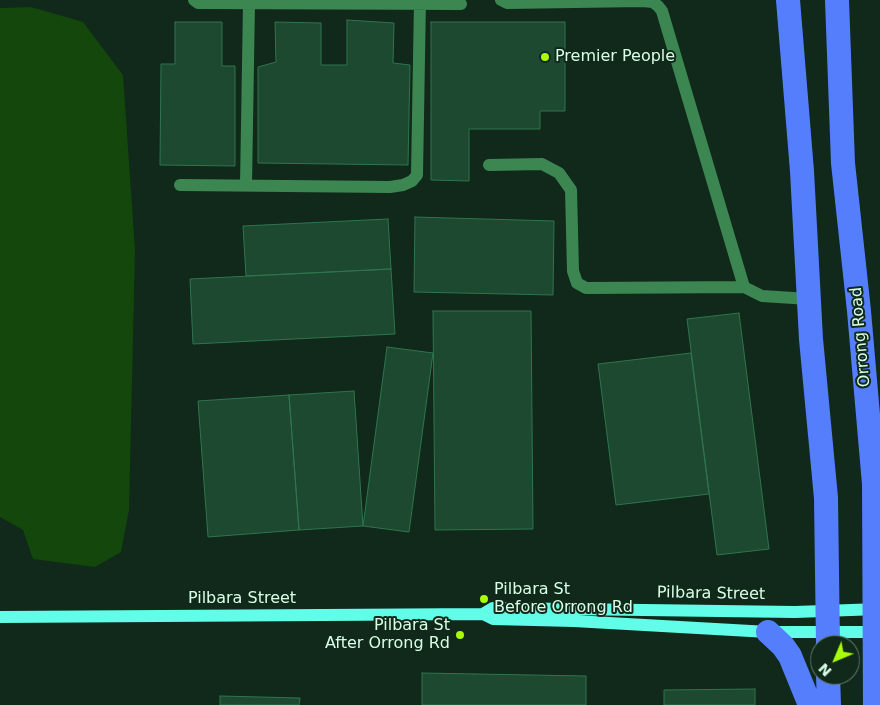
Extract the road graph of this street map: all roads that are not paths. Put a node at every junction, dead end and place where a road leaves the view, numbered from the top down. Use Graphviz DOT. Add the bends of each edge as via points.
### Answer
graph roads {
  1 [pos="194,0"];
  2 [pos="501,0"];
  3 [pos="788,0"];
  4 [pos="837,0"];
  5 [pos="420,2"];
  6 [pos="249,3"];
  7 [pos="461,4"];
  8 [pos="489,165"];
  9 [pos="180,185"];
  10 [pos="246,186"];
  11 [pos="744,287"];
  12 [pos="809,299"];
  13 [pos="483,614"];
  14 [pos="0,617"];
  15 [pos="877,621"];
  16 [pos="829,629"];
  17 [pos="768,632"];
  18 [pos="828,685"];
  19 [pos="810,705"];
  20 [pos="829,705"];
  21 [pos="876,705"];
  1 -- 6 [label="lane" via="198,3"];
  2 -- 11 [label="lane" via="507,3 642,0 658,6"];
  3 -- 12 [label="highway"];
  4 -- 15 [label="highway, Orrong Road" via="843,163 874,484"];
  5 -- 6 [label="lane"];
  5 -- 7 [label="lane"];
  5 -- 10 [label="lane" via="417,175 403,186 390,187"];
  6 -- 10 [label="lane"];
  8 -- 11 [label="lane" via="542,164 559,173 570,190 573,271 577,283 586,288"];
  9 -- 10 [label="lane"];
  11 -- 12 [label="lane" via="762,296"];
  12 -- 16 [label="highway" via="826,498"];
  13 -- 14 [label="main road, Pilbara Street"];
  13 -- 16 [label="main road, Pilbara Street" via="493,608"];
  13 -- 17 [label="main road, Pilbara Street" via="493,619"];
  15 -- 16 [label="main road, Pilbara Street"];
  15 -- 16 [label="main road, Pilbara Street"];
  15 -- 21 [label="highway, Orrong Road"];
  16 -- 17 [label="main road, Pilbara Street"];
  17 -- 19 [label="highway" via="790,656"];
  18 -- 20 [label="highway"];
}
